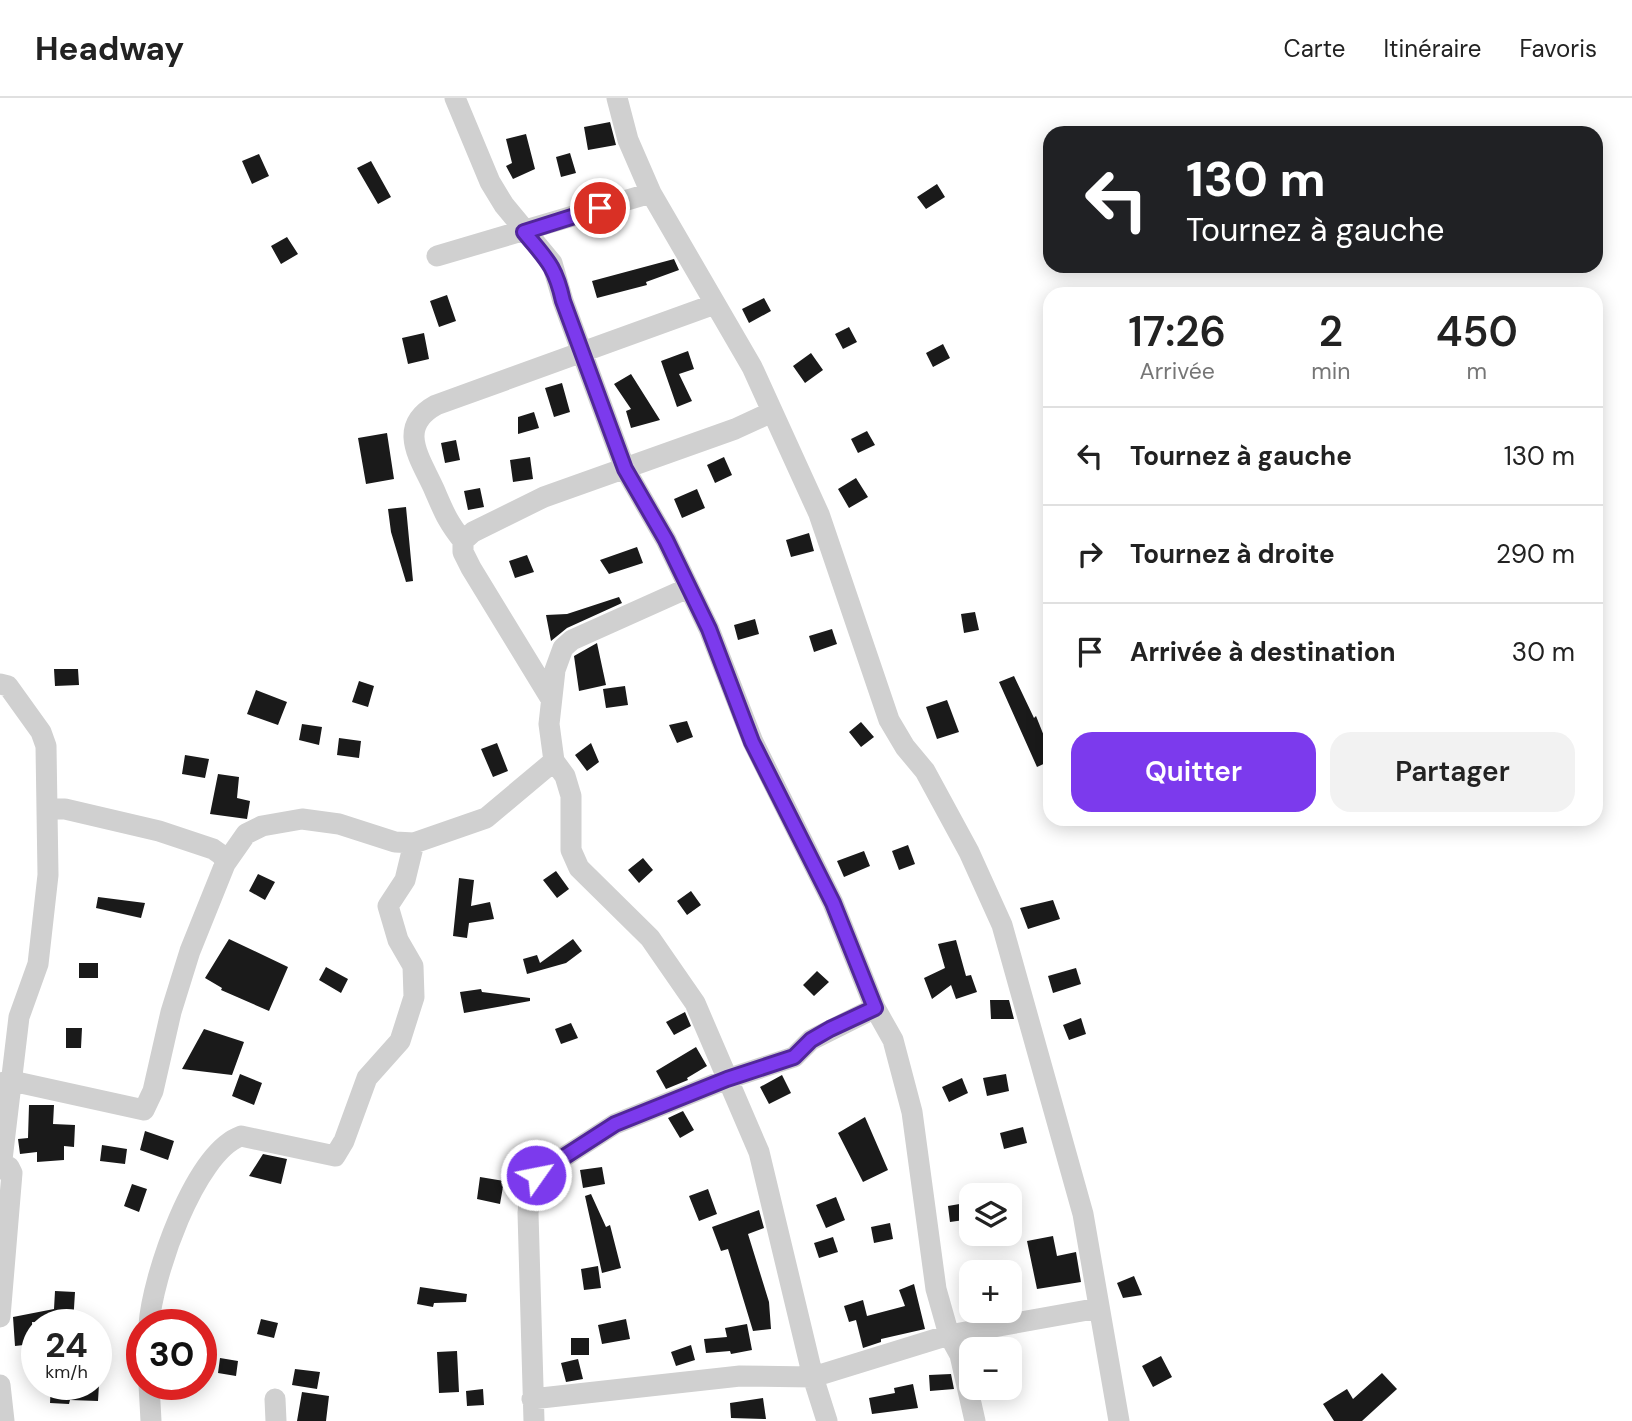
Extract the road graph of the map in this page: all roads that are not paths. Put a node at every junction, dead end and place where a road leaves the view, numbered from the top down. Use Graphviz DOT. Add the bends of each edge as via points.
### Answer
graph roads {
  1 [pos="455,98"];
  2 [pos="617,98"];
  3 [pos="651,193"];
  4 [pos="524,232"];
  5 [pos="437,256"];
  6 [pos="715,304"];
  7 [pos="583,352"];
  8 [pos="772,412"];
  9 [pos="625,469"];
  10 [pos="463,541"];
  11 [pos="688,588"];
  12 [pos="0,684"];
  13 [pos="551,699"];
  14 [pos="554,761"];
  15 [pos="48,809"];
  16 [pos="414,843"];
  17 [pos="225,864"];
  18 [pos="875,1008"];
  19 [pos="727,1079"];
  20 [pos="6,1082"];
  21 [pos="0,1168"];
  22 [pos="1099,1308"];
  23 [pos="153,1309"];
  24 [pos="0,1317"];
  25 [pos="949,1335"];
  26 [pos="813,1377"];
  27 [pos="0,1385"];
  28 [pos="275,1399"];
  29 [pos="532,1399"];
  30 [pos="150,1400"];
  31 [pos="4,1421"];
  32 [pos="151,1421"];
  33 [pos="276,1421"];
  34 [pos="534,1421"];
  35 [pos="827,1421"];
  36 [pos="975,1421"];
  37 [pos="1119,1421"];
  1 -- 4 [label="street" via="489,182"];
  2 -- 3 [label="street" via="628,140"];
  3 -- 4 [label="street"];
  3 -- 6 [label="street"];
  4 -- 5 [label="street"];
  4 -- 7 [label="street" via="552,263"];
  6 -- 7 [label="street"];
  6 -- 8 [label="street" via="752,366"];
  7 -- 9 [label="street"];
  7 -- 10 [label="street" via="420,413 413,430 422,467 446,520"];
  8 -- 9 [label="street"];
  8 -- 22 [label="street" via="819,514 889,720 925,771 1002,925 1083,1214"];
  9 -- 10 [label="street" via="532,502 473,531"];
  9 -- 11 [label="street"];
  10 -- 13 [label="street" via="471,568"];
  11 -- 13 [label="street" via="572,640 563,648 555,670"];
  11 -- 18 [label="street" via="709,629 752,742 833,903"];
  12 -- 15 [label="street" via="8,686 41,732 46,746"];
  13 -- 14 [label="street" via="549,738"];
  14 -- 16 [label="street" via="486,818"];
  14 -- 19 [label="street" via="571,796 571,850 579,868 650,938 687,988"];
  15 -- 17 [label="street" via="65,809 183,839 213,849"];
  15 -- 20 [label="street" via="44,932"];
  16 -- 17 [label="street" via="395,842 338,824 289,819 246,834"];
  16 -- 23 [label="street" via="405,880 388,906 398,940 413,966 414,997 400,1041 367,1078 344,1141 335,1156 241,1136 221,1148 186,1199"];
  17 -- 20 [label="street" via="190,951 144,1110"];
  18 -- 19 [label="street" via="811,1040 794,1057"];
  18 -- 25 [label="street" via="893,1041 905,1079 936,1289"];
  19 -- 26 [label="street" via="759,1152"];
  19 -- 29 [label="street" via="615,1124 550,1163 531,1183"];
  20 -- 21 [label="street"];
  21 -- 24 [label="street" via="9,1167 12,1173"];
  22 -- 25 [label="street"];
  22 -- 37 [label="street"];
  25 -- 26 [label="street"];
  25 -- 36 [label="street" via="960,1355"];
  26 -- 29 [label="street" via="740,1376"];
  26 -- 35 [label="street"];
  27 -- 31 [label="street"];
  28 -- 33 [label="street"];
  29 -- 34 [label="street"];
  30 -- 32 [label="street"];
}
